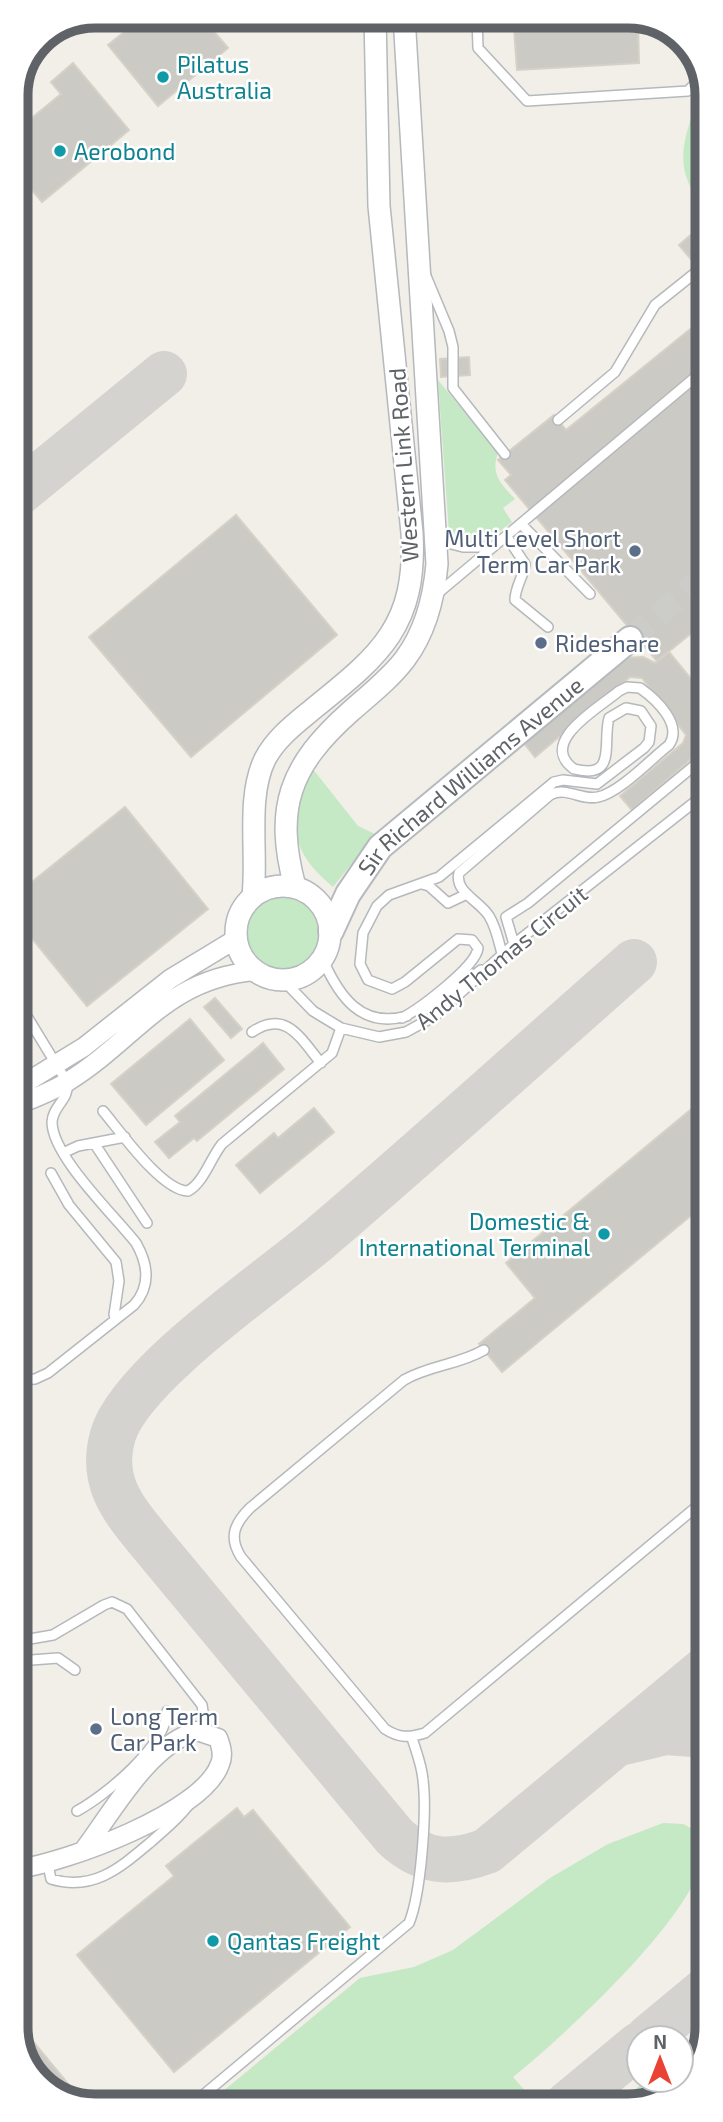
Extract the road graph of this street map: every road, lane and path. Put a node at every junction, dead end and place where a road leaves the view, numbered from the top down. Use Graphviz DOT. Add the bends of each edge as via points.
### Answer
graph roads {
  1 [pos="375,28"];
  2 [pos="405,28"];
  3 [pos="477,28"];
  4 [pos="694,82"];
  5 [pos="420,262"];
  6 [pos="695,273"];
  7 [pos="695,378"];
  8 [pos="558,421"];
  9 [pos="505,454"];
  10 [pos="522,525"];
  11 [pos="507,537"];
  12 [pos="436,540"];
  13 [pos="493,547"];
  14 [pos="590,594"];
  15 [pos="433,597"];
  16 [pos="548,627"];
  17 [pos="630,639"];
  18 [pos="695,765"];
  19 [pos="695,802"];
  20 [pos="422,884"];
  21 [pos="295,887"];
  22 [pos="467,894"];
  23 [pos="253,896"];
  24 [pos="331,931"];
  25 [pos="236,939"];
  26 [pos="514,944"];
  27 [pos="502,954"];
  28 [pos="323,960"];
  29 [pos="491,963"];
  30 [pos="255,971"];
  31 [pos="284,981"];
  32 [pos="28,1018"];
  33 [pos="402,1018"];
  34 [pos="341,1028"];
  35 [pos="252,1032"];
  36 [pos="321,1063"];
  37 [pos="56,1065"];
  38 [pos="28,1082"];
  39 [pos="67,1082"];
  40 [pos="28,1100"];
  41 [pos="103,1111"];
  42 [pos="125,1137"];
  43 [pos="94,1143"];
  44 [pos="63,1153"];
  45 [pos="51,1173"];
  46 [pos="147,1223"];
  47 [pos="114,1315"];
  48 [pos="484,1350"];
  49 [pos="28,1379"];
  50 [pos="695,1507"];
  51 [pos="28,1639"];
  52 [pos="28,1660"];
  53 [pos="75,1670"];
  54 [pos="167,1712"];
  55 [pos="206,1731"];
  56 [pos="412,1738"];
  57 [pos="191,1796"];
  58 [pos="77,1811"];
  59 [pos="83,1851"];
  60 [pos="48,1864"];
  61 [pos="28,1867"];
  62 [pos="204,2094"];
  1 -- 23 [label="street, Western Link Road" via="379,206 414,558 402,615 370,662 295,724 266,758 254,793 257,852"];
  2 -- 5 [label="street, Western Link Road"];
  3 -- 4 [label="lane" via="478,48 527,101 688,91"];
  5 -- 9 [label="lane" via="449,331 453,388"];
  5 -- 12 [label="street, Western Link Road"];
  6 -- 8 [label="lane" via="655,306 615,372"];
  7 -- 10 [label="lane"];
  10 -- 11 [label="lane"];
  10 -- 14 [label="lane"];
  11 -- 13 [label="lane"];
  11 -- 16 [label="lane" via="525,564 515,600"];
  12 -- 13 [label="lane" via="463,547"];
  12 -- 15 [label="street, Western Link Road"];
  13 -- 15 [label="lane"];
  15 -- 21 [label="street, Western Link Road" via="405,659 324,735 300,770 284,830"];
  17 -- 24 [label="main road, Sir Richard Williams Avenue" via="391,837 359,876"];
  18 -- 26 [label="lane" via="528,904 506,917"];
  19 -- 26 [label="lane, Andy Thomas Circuit"];
  20 -- 22 [label="lane" via="448,903"];
  20 -- 22 [label="lane" via="445,872 554,782 597,784 644,748 651,726 647,716 634,708 618,710 609,718 607,754 594,770 568,765 562,746 570,731 619,691 633,687 646,692 673,724 674,738 668,745 606,795 590,799 564,792 545,799 461,869 457,882"];
  20 -- 33 [label="lane" via="389,895 368,920 360,955 368,980 396,988 463,937 476,944 478,952 422,1006"];
  21 -- 23 [label="street" via="269,888"];
  21 -- 24 [label="street" via="320,904"];
  22 -- 27 [label="lane" via="490,917"];
  23 -- 25 [label="street" via="240,914"];
  24 -- 28 [label="street"];
  25 -- 30 [label="street" via="239,951"];
  25 -- 37 [label="street" via="170,979"];
  26 -- 27 [label="lane, Andy Thomas Circuit"];
  27 -- 29 [label="lane, Andy Thomas Circuit"];
  28 -- 31 [label="street" via="312,971"];
  28 -- 33 [label="lane" via="349,1004 373,1016"];
  29 -- 33 [label="lane" via="430,1008"];
  29 -- 34 [label="lane, Andy Thomas Circuit" via="435,1016 406,1032 379,1038"];
  30 -- 31 [label="street"];
  30 -- 39 [label="street" via="218,976 185,990"];
  31 -- 34 [label="lane, Andy Thomas Circuit" via="313,1011"];
  32 -- 37 [label="lane"];
  34 -- 36 [label="lane" via="332,1053"];
  35 -- 36 [label="lane" via="265,1023 287,1026"];
  36 -- 42 [label="lane" via="222,1144 197,1186 188,1191 161,1178"];
  37 -- 38 [label="street"];
  37 -- 39 [label="lane"];
  39 -- 40 [label="street"];
  39 -- 44 [label="lane" via="66,1096 52,1121"];
  41 -- 42 [label="lane"];
  42 -- 43 [label="lane"];
  43 -- 44 [label="lane"];
  43 -- 46 [label="lane"];
  44 -- 49 [label="lane" via="136,1243 145,1266 145,1286 134,1305 48,1373"];
  45 -- 47 [label="lane" via="69,1205 116,1262 119,1282"];
  48 -- 56 [label="lane" via="404,1380 250,1508 235,1527 233,1541 241,1557 355,1694 385,1729"];
  50 -- 56 [label="lane" via="425,1733"];
  51 -- 55 [label="lane" via="53,1635 112,1602 127,1609 202,1705"];
  52 -- 53 [label="lane" via="58,1658"];
  54 -- 58 [label="lane" via="159,1736 136,1763"];
  55 -- 57 [label="street" via="218,1738 220,1763 214,1776"];
  55 -- 59 [label="street" via="184,1734 168,1744"];
  56 -- 62 [label="lane" via="424,1797 418,1886 409,1923"];
  57 -- 59 [label="street" via="122,1837"];
  57 -- 60 [label="lane" via="178,1818 117,1871 94,1881 67,1884 51,1879"];
  59 -- 60 [label="street"];
  60 -- 61 [label="street"];
}
